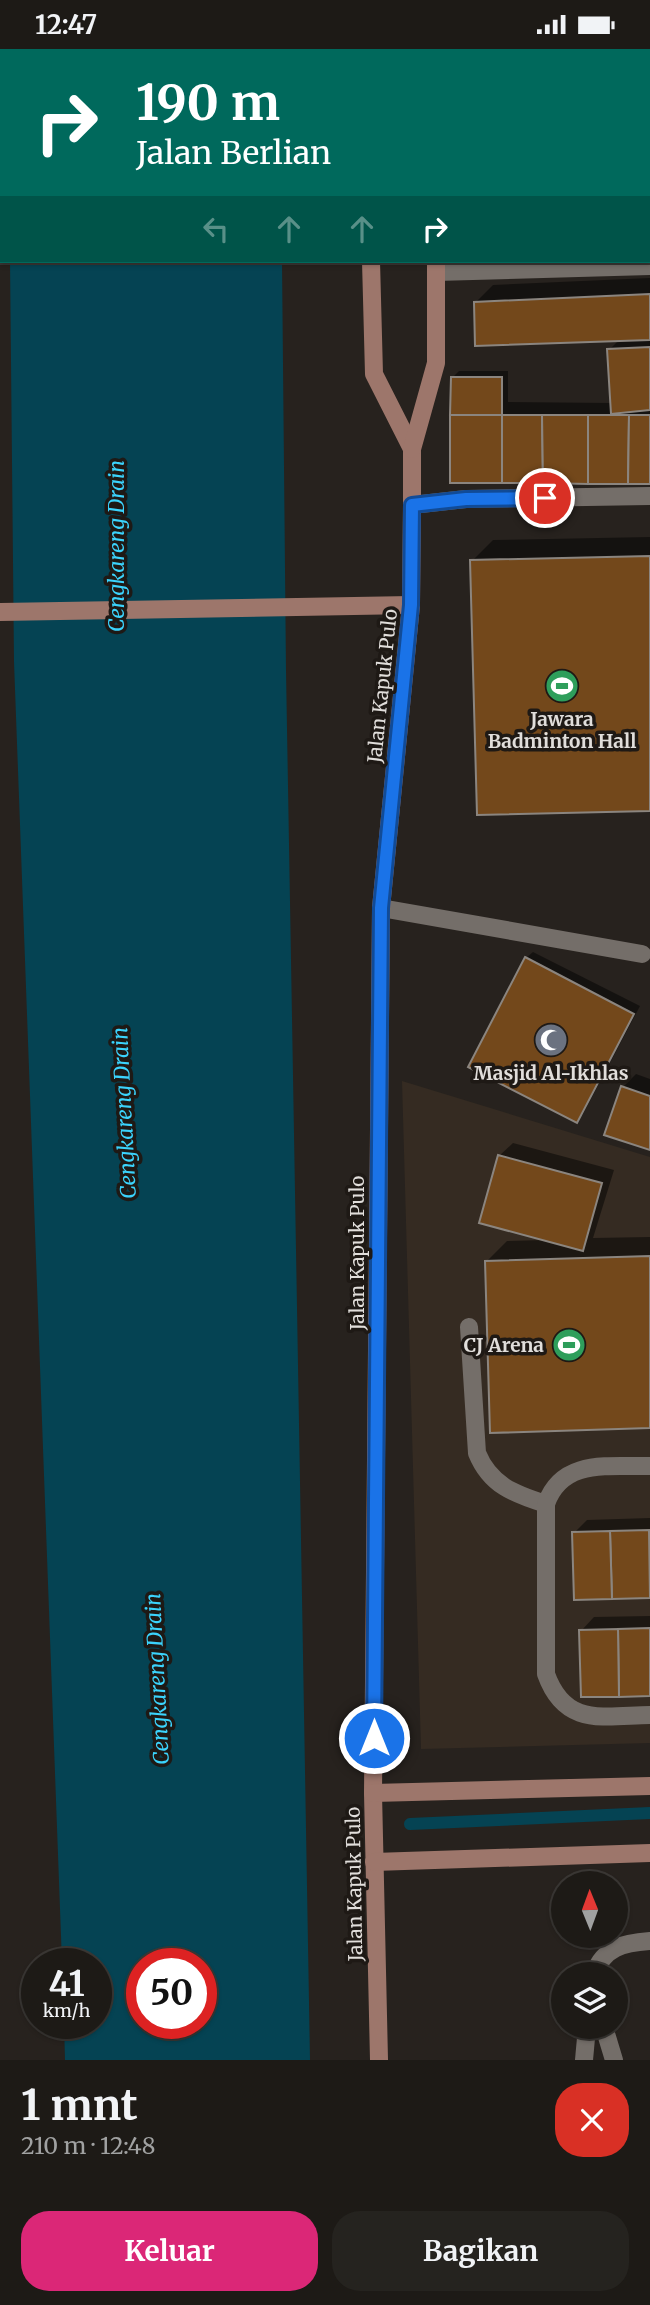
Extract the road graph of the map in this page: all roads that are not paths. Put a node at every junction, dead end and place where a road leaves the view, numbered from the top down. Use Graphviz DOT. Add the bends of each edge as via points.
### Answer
graph roads {
  1 [pos="371,263"];
  2 [pos="650,266"];
  3 [pos="436,267"];
  4 [pos="411,449"];
  5 [pos="650,496"];
  6 [pos="412,505"];
  7 [pos="411,605"];
  8 [pos="0,611"];
  9 [pos="381,908"];
  10 [pos="642,954"];
  11 [pos="468,1327"];
  12 [pos="650,1465"];
  13 [pos="546,1504"];
  14 [pos="650,1715"];
  15 [pos="650,1786"];
  16 [pos="373,1793"];
  17 [pos="650,1853"];
  18 [pos="374,1862"];
  19 [pos="650,1941"];
  20 [pos="601,1962"];
  21 [pos="586,2039"];
  22 [pos="608,2039"];
  23 [pos="379,2060"];
  24 [pos="584,2060"];
  25 [pos="614,2060"];
  1 -- 4 [label="main road, Jalan Kapuk Pulo" via="374,374"];
  2 -- 3 [label="street"];
  3 -- 4 [label="main road, Jalan Kapuk Pulo" via="436,363"];
  4 -- 6 [label="main road, Jalan Kapuk Pulo"];
  5 -- 6 [label="street" via="466,499"];
  6 -- 7 [label="main road, Jalan Kapuk Pulo"];
  7 -- 8 [label="main road"];
  7 -- 9 [label="main road, Jalan Kapuk Pulo"];
  9 -- 10 [label="street"];
  9 -- 16 [label="main road, Jalan Kapuk Pulo"];
  11 -- 13 [label="street" via="477,1453 484,1471 499,1486"];
  12 -- 13 [label="street" via="584,1468 551,1489"];
  13 -- 14 [label="street" via="546,1674 551,1689 579,1715"];
  15 -- 16 [label="main road"];
  16 -- 18 [label="main road, Jalan Kapuk Pulo"];
  17 -- 18 [label="main road"];
  18 -- 23 [label="main road, Jalan Kapuk Pulo"];
  19 -- 20 [label="street" via="617,1946"];
  21 -- 24 [label="street"];
  22 -- 25 [label="street"];
}
